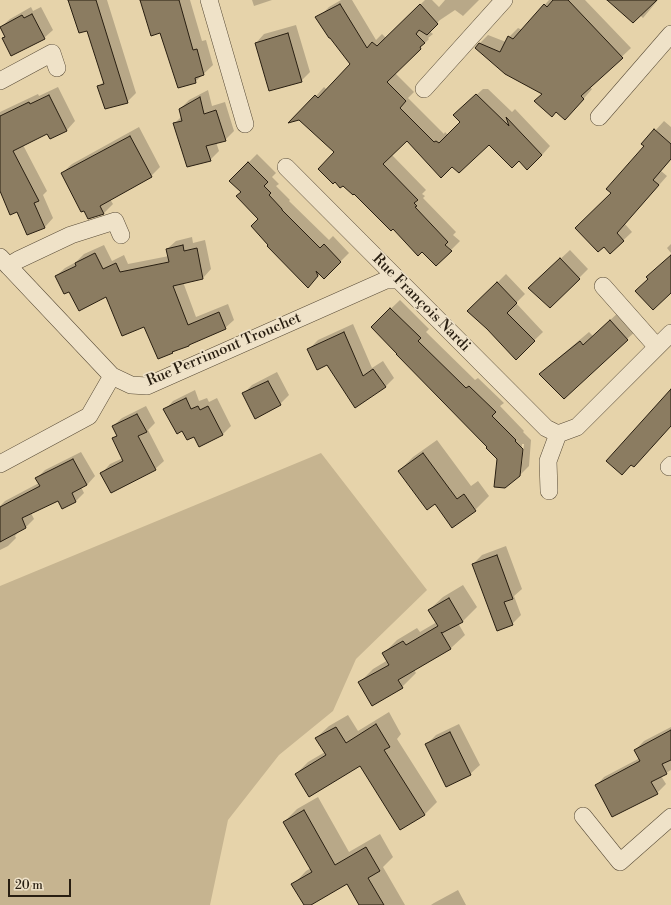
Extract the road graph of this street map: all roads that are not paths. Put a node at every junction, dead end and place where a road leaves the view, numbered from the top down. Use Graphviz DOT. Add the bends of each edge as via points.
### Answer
graph roads {
  1 [pos="209,0"];
  2 [pos="504,0"];
  3 [pos="671,34"];
  4 [pos="57,68"];
  5 [pos="0,81"];
  6 [pos="424,89"];
  7 [pos="599,117"];
  8 [pos="245,124"];
  9 [pos="286,167"];
  10 [pos="121,235"];
  11 [pos="4,262"];
  12 [pos="397,280"];
  13 [pos="603,286"];
  14 [pos="671,333"];
  15 [pos="657,347"];
  16 [pos="112,376"];
  17 [pos="558,434"];
  18 [pos="0,464"];
  19 [pos="549,491"];
  20 [pos="583,816"];
  21 [pos="671,817"];
  1 -- 8 [label="street"];
  2 -- 6 [label="street"];
  3 -- 7 [label="street"];
  4 -- 5 [label="street" via="52,53"];
  9 -- 12 [label="street, Rue François Nardi"];
  10 -- 11 [label="street" via="115,221 71,235"];
  11 -- 16 [label="street, Rue Perrimont Trouchet"];
  12 -- 16 [label="street, Rue Perrimont Trouchet" via="386,280 147,386 131,385"];
  12 -- 17 [label="street, Rue François Nardi" via="546,428"];
  13 -- 15 [label="street"];
  14 -- 15 [label="street"];
  15 -- 17 [label="street" via="577,427"];
  16 -- 18 [label="street" via="89,416"];
  17 -- 19 [label="street" via="548,461"];
  20 -- 21 [label="street" via="620,862"];
}
